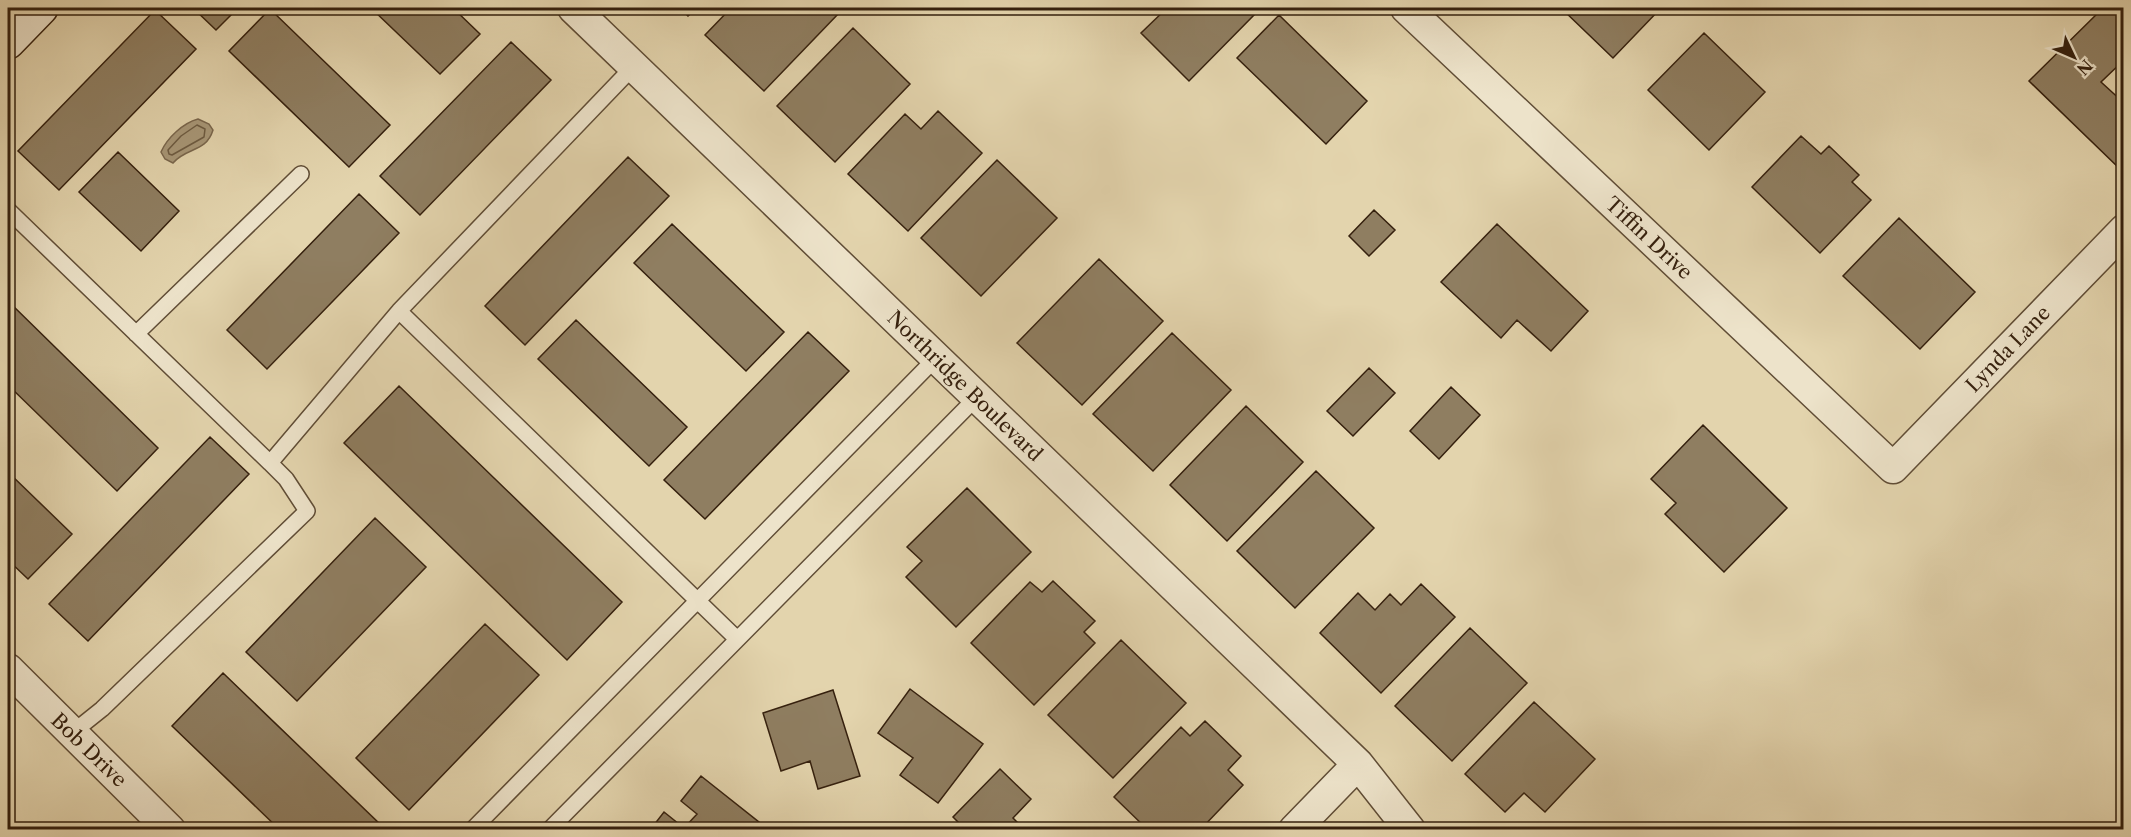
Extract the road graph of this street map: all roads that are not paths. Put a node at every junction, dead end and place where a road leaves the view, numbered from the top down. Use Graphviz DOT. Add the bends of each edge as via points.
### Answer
graph roads {
  1 [pos="41,8"];
  2 [pos="573,8"];
  3 [pos="1406,8"];
  4 [pos="8,42"];
  5 [pos="634,66"];
  6 [pos="301,174"];
  7 [pos="8,210"];
  8 [pos="2124,230"];
  9 [pos="399,311"];
  10 [pos="136,334"];
  11 [pos="936,358"];
  12 [pos="977,397"];
  13 [pos="270,463"];
  14 [pos="1893,468"];
  15 [pos="698,600"];
  16 [pos="737,639"];
  17 [pos="8,669"];
  18 [pos="72,733"];
  19 [pos="1358,764"];
  20 [pos="170,830"];
  21 [pos="472,830"];
  22 [pos="549,830"];
  23 [pos="1294,830"];
  24 [pos="1410,830"];
  1 -- 4 [label="main road"];
  2 -- 5 [label="street, Northridge Boulevard"];
  3 -- 14 [label="street, Tiffin Drive"];
  5 -- 9 [label="lane"];
  5 -- 11 [label="street, Northridge Boulevard"];
  6 -- 10 [label="lane"];
  7 -- 10 [label="lane"];
  8 -- 14 [label="street, Lynda Lane"];
  9 -- 13 [label="lane"];
  9 -- 15 [label="lane"];
  10 -- 13 [label="lane"];
  11 -- 12 [label="street, Northridge Boulevard"];
  11 -- 15 [label="lane"];
  12 -- 16 [label="lane"];
  12 -- 19 [label="street, Northridge Boulevard"];
  13 -- 18 [label="lane" via="307,511 102,709"];
  15 -- 16 [label="lane"];
  15 -- 21 [label="lane"];
  16 -- 22 [label="lane"];
  17 -- 18 [label="street, Bob Drive"];
  18 -- 20 [label="street, Bob Drive"];
  19 -- 23 [label="street"];
  19 -- 24 [label="street"];
}
